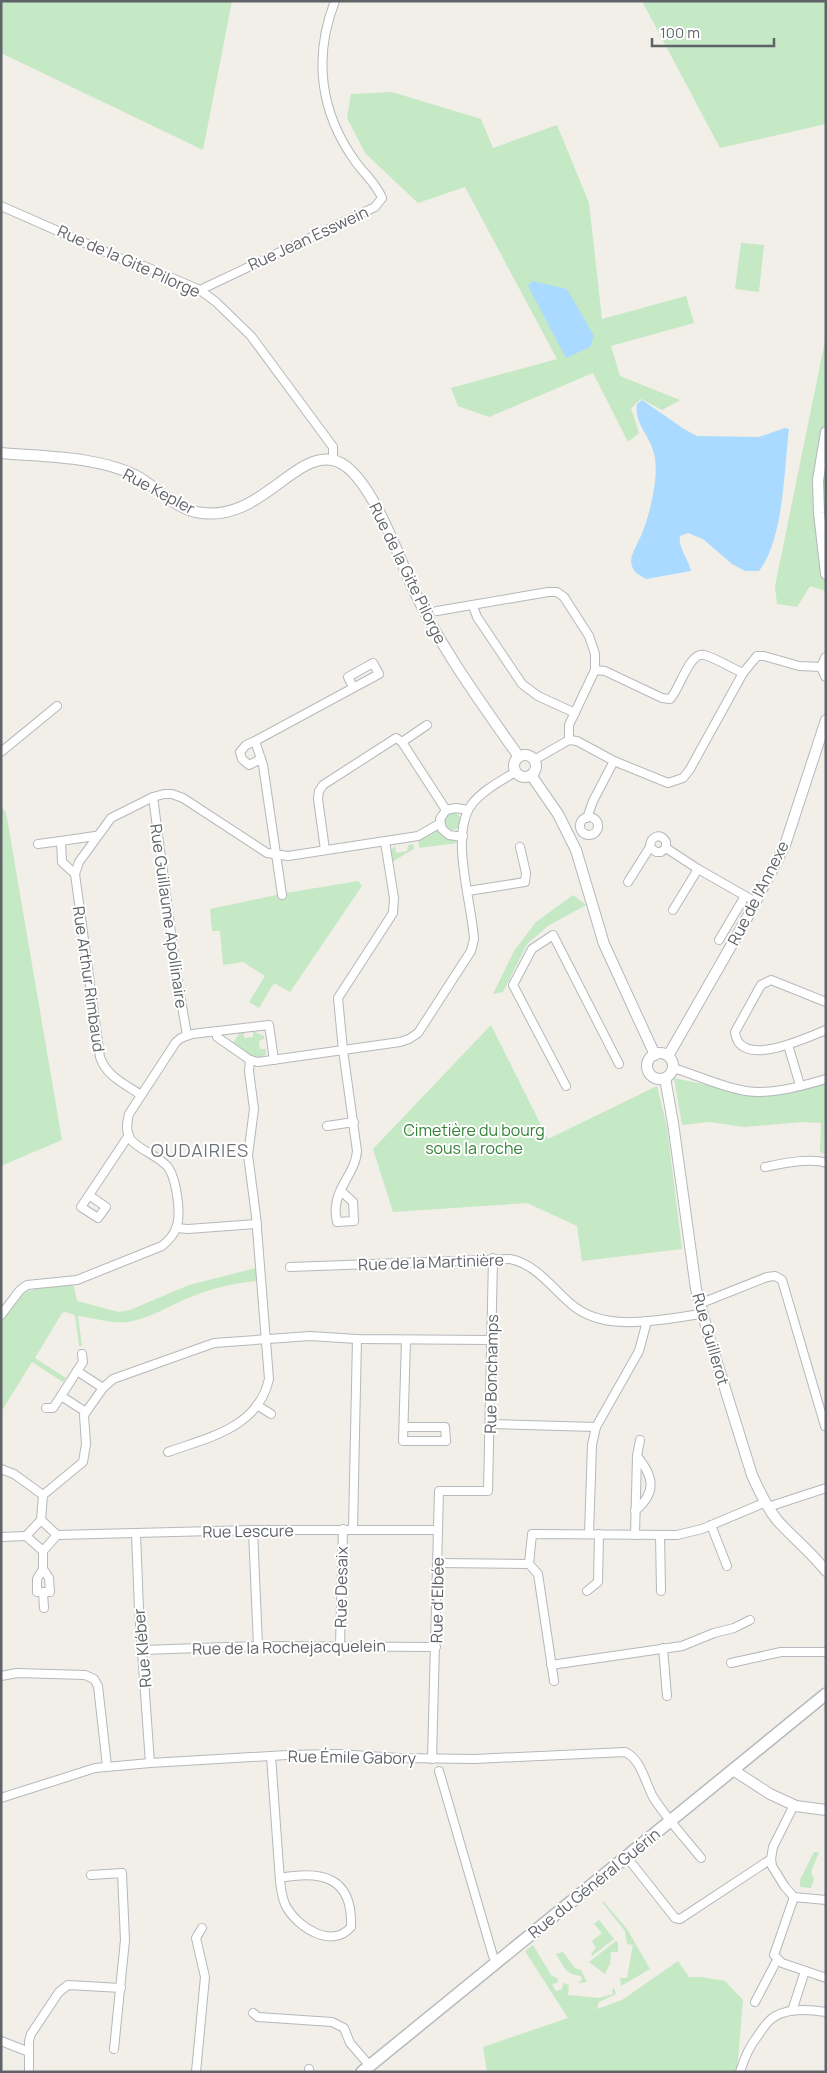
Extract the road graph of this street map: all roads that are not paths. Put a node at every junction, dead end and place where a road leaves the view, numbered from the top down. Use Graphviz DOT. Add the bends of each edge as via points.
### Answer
graph roads {
  1 [pos="336,1"];
  2 [pos="1,206"];
  3 [pos="200,290"];
  4 [pos="826,432"];
  5 [pos="1,453"];
  6 [pos="333,460"];
  7 [pos="826,574"];
  8 [pos="473,606"];
  9 [pos="437,611"];
  10 [pos="824,667"];
  11 [pos="595,670"];
  12 [pos="743,674"];
  13 [pos="353,687"];
  14 [pos="57,706"];
  15 [pos="575,713"];
  16 [pos="826,720"];
  17 [pos="427,725"];
  18 [pos="569,740"];
  19 [pos="255,741"];
  20 [pos="402,742"];
  21 [pos="1,752"];
  22 [pos="519,756"];
  23 [pos="261,759"];
  24 [pos="534,760"];
  25 [pos="614,761"];
  26 [pos="515,772"];
  27 [pos="531,775"];
  28 [pos="153,797"];
  29 [pos="446,810"];
  30 [pos="468,810"];
  31 [pos="587,818"];
  32 [pos="440,824"];
  33 [pos="95,836"];
  34 [pos="463,837"];
  35 [pos="60,841"];
  36 [pos="385,842"];
  37 [pos="38,844"];
  38 [pos="650,847"];
  39 [pos="520,848"];
  40 [pos="666,848"];
  41 [pos="325,850"];
  42 [pos="275,856"];
  43 [pos="698,869"];
  44 [pos="75,874"];
  45 [pos="628,882"];
  46 [pos="468,891"];
  47 [pos="282,895"];
  48 [pos="745,896"];
  49 [pos="756,902"];
  50 [pos="673,910"];
  51 [pos="719,940"];
  52 [pos="826,1002"];
  53 [pos="826,1030"];
  54 [pos="216,1032"];
  55 [pos="187,1035"];
  56 [pos="788,1045"];
  57 [pos="343,1050"];
  58 [pos="655,1054"];
  59 [pos="668,1056"];
  60 [pos="250,1060"];
  61 [pos="274,1060"];
  62 [pos="619,1064"];
  63 [pos="673,1068"];
  64 [pos="665,1078"];
  65 [pos="826,1079"];
  66 [pos="800,1085"];
  67 [pos="566,1086"];
  68 [pos="141,1095"];
  69 [pos="354,1122"];
  70 [pos="326,1126"];
  71 [pos="129,1135"];
  72 [pos="826,1163"];
  73 [pos="765,1168"];
  74 [pos="342,1191"];
  75 [pos="89,1195"];
  76 [pos="257,1224"];
  77 [pos="176,1228"];
  78 [pos="493,1258"];
  79 [pos="290,1267"];
  80 [pos="701,1309"];
  81 [pos="1,1315"];
  82 [pos="647,1321"];
  83 [pos="357,1339"];
  84 [pos="264,1340"];
  85 [pos="406,1340"];
  86 [pos="492,1340"];
  87 [pos="82,1354"];
  88 [pos="77,1371"];
  89 [pos="106,1385"];
  90 [pos="61,1396"];
  91 [pos="257,1405"];
  92 [pos="46,1408"];
  93 [pos="86,1412"];
  94 [pos="271,1414"];
  95 [pos="490,1424"];
  96 [pos="826,1426"];
  97 [pos="404,1427"];
  98 [pos="596,1427"];
  99 [pos="640,1440"];
  100 [pos="168,1452"];
  101 [pos="637,1456"];
  102 [pos="1,1469"];
  103 [pos="826,1488"];
  104 [pos="488,1491"];
  105 [pos="43,1495"];
  106 [pos="767,1505"];
  107 [pos="636,1511"];
  108 [pos="41,1520"];
  109 [pos="711,1525"];
  110 [pos="343,1529"];
  111 [pos="353,1529"];
  112 [pos="253,1530"];
  113 [pos="438,1530"];
  114 [pos="136,1534"];
  115 [pos="589,1534"];
  116 [pos="599,1534"];
  117 [pos="635,1534"];
  118 [pos="57,1535"];
  119 [pos="660,1535"];
  120 [pos="26,1536"];
  121 [pos="1,1537"];
  122 [pos="43,1551"];
  123 [pos="438,1563"];
  124 [pos="528,1564"];
  125 [pos="727,1566"];
  126 [pos="826,1571"];
  127 [pos="587,1591"];
  128 [pos="661,1591"];
  129 [pos="44,1608"];
  130 [pos="750,1620"];
  131 [pos="340,1645"];
  132 [pos="258,1646"];
  133 [pos="436,1647"];
  134 [pos="663,1648"];
  135 [pos="142,1650"];
  136 [pos="826,1652"];
  137 [pos="731,1663"];
  138 [pos="551,1665"];
  139 [pos="1,1676"];
  140 [pos="554,1681"];
  141 [pos="826,1694"];
  142 [pos="668,1696"];
  143 [pos="271,1756"];
  144 [pos="432,1759"];
  145 [pos="150,1763"];
  146 [pos="107,1766"];
  147 [pos="733,1770"];
  148 [pos="439,1771"];
  149 [pos="1,1798"];
  150 [pos="794,1805"];
  151 [pos="826,1810"];
  152 [pos="671,1820"];
  153 [pos="626,1856"];
  154 [pos="702,1858"];
  155 [pos="771,1859"];
  156 [pos="91,1875"];
  157 [pos="280,1878"];
  158 [pos="794,1897"];
  159 [pos="826,1900"];
  160 [pos="202,1928"];
  161 [pos="777,1960"];
  162 [pos="497,1962"];
  163 [pos="804,1971"];
  164 [pos="826,1978"];
  165 [pos="120,1988"];
  166 [pos="755,2002"];
  167 [pos="792,2011"];
  168 [pos="826,2012"];
  169 [pos="253,2013"];
  170 [pos="1,2041"];
  171 [pos="114,2049"];
  172 [pos="28,2052"];
  173 [pos="366,2069"];
  174 [pos="29,2072"];
  175 [pos="196,2072"];
  176 [pos="740,2072"];
  1 -- 3 [label="street, Rue Jean Esswein" via="326,24 321,65 326,96 341,138 382,198 375,207"];
  2 -- 3 [label="street, Rue de la Gite Pilorge"];
  3 -- 6 [label="street, Rue de la Gite Pilorge" via="251,336 333,447"];
  4 -- 7 [label="street" via="818,480"];
  5 -- 6 [label="street, Rue Kepler" via="112,467 154,486 195,512 216,513 249,505 312,462"];
  6 -- 22 [label="street, Rue de la Gite Pilorge" via="349,469 378,508 440,640"];
  8 -- 9 [label="street"];
  8 -- 11 [label="street" via="557,592 564,597 589,636"];
  8 -- 15 [label="street" via="522,684 538,696"];
  10 -- 12 [label="street" via="799,666 757,656"];
  11 -- 12 [label="street" via="605,671 670,699 697,655 704,655"];
  11 -- 15 [label="street"];
  12 -- 25 [label="street" via="683,778 668,782 659,780"];
  13 -- 19 [label="street"];
  14 -- 21 [label="street"];
  15 -- 18 [label="street" via="569,725"];
  16 -- 49 [label="street, Rue de l'Annexe" via="785,845"];
  17 -- 20 [label="street"];
  18 -- 24 [label="street"];
  18 -- 25 [label="street"];
  19 -- 23 [label="street"];
  19 -- 23 [label="street" via="240,752 248,764"];
  20 -- 29 [label="street"];
  20 -- 41 [label="street" via="398,738 393,739 323,785 318,799"];
  22 -- 24 [label="street" via="527,755"];
  22 -- 26 [label="street" via="514,763"];
  23 -- 42 [label="street"];
  24 -- 27 [label="street" via="536,768"];
  25 -- 31 [label="street"];
  26 -- 27 [label="street" via="522,777"];
  26 -- 30 [label="street" via="480,795"];
  27 -- 58 [label="street" via="558,814 576,850 604,944"];
  28 -- 33 [label="street" via="111,818"];
  28 -- 42 [label="street" via="172,794 183,798"];
  28 -- 55 [label="street, Rue Guillaume Apollinaire"];
  29 -- 30 [label="street"];
  29 -- 32 [label="street"];
  30 -- 34 [label="street"];
  32 -- 34 [label="street" via="449,835"];
  32 -- 36 [label="street" via="418,836"];
  33 -- 35 [label="street"];
  33 -- 44 [label="street"];
  34 -- 46 [label="street"];
  35 -- 37 [label="street"];
  35 -- 44 [label="street, Rue Arthur Rimbaud" via="62,862"];
  36 -- 41 [label="street"];
  36 -- 57 [label="street" via="394,898 393,913 338,998"];
  38 -- 40 [label="street" via="656,852"];
  38 -- 40 [label="street" via="653,838 658,836 665,839"];
  38 -- 45 [label="street"];
  39 -- 46 [label="street" via="525,882"];
  40 -- 43 [label="street"];
  41 -- 42 [label="street"];
  42 -- 47 [label="street"];
  43 -- 48 [label="street"];
  43 -- 50 [label="street"];
  44 -- 68 [label="street, Rue Arthur Rimbaud" via="100,1057 108,1072"];
  46 -- 57 [label="street" via="474,939 472,951 418,1033 400,1042"];
  48 -- 49 [label="street"];
  48 -- 51 [label="street"];
  49 -- 59 [label="street, Rue de l'Annexe"];
  52 -- 56 [label="street" via="771,980 761,985 735,1032 736,1038 739,1044 759,1051"];
  53 -- 56 [label="street"];
  54 -- 55 [label="street"];
  54 -- 60 [label="street" via="217,1037"];
  54 -- 61 [label="street" via="268,1026"];
  55 -- 68 [label="street" via="176,1042"];
  56 -- 66 [label="street"];
  57 -- 61 [label="street"];
  57 -- 69 [label="street"];
  58 -- 59 [label="street"];
  58 -- 64 [label="street" via="648,1069 656,1078"];
  59 -- 63 [label="street"];
  60 -- 61 [label="street"];
  60 -- 76 [label="street" via="254,1109 248,1155"];
  62 -- 67 [label="street" via="553,935 532,949 513,985"];
  63 -- 64 [label="street"];
  63 -- 66 [label="street" via="747,1091"];
  64 -- 80 [label="street, Rue Guillerot"];
  65 -- 66 [label="street"];
  68 -- 71 [label="street" via="126,1124"];
  69 -- 70 [label="street"];
  69 -- 74 [label="street" via="357,1157"];
  71 -- 75 [label="street"];
  71 -- 77 [label="street" via="131,1140 163,1162 172,1174 178,1216"];
  72 -- 73 [label="street" via="816,1160"];
  76 -- 77 [label="street"];
  76 -- 84 [label="street"];
  77 -- 81 [label="street" via="162,1246 77,1280 27,1285"];
  78 -- 79 [label="street, Rue de la Martinière"];
  78 -- 82 [label="street, Rue de la Martinière" via="527,1264 582,1312 612,1321"];
  78 -- 86 [label="street, Rue Bonchamps"];
  80 -- 82 [label="street, Rue de la Martinière"];
  80 -- 96 [label="street, Rue de la Martinière" via="767,1277 775,1276 782,1280"];
  80 -- 106 [label="street, Rue Guillerot" via="752,1475"];
  82 -- 98 [label="street" via="639,1351"];
  83 -- 84 [label="street" via="310,1336"];
  83 -- 85 [label="street"];
  83 -- 111 [label="street"];
  84 -- 89 [label="street" via="214,1343 113,1379"];
  84 -- 91 [label="street" via="268,1379 266,1392"];
  85 -- 86 [label="street"];
  85 -- 97 [label="street"];
  86 -- 95 [label="street, Rue Bonchamps"];
  87 -- 88 [label="street" via="83,1362"];
  88 -- 89 [label="street"];
  88 -- 90 [label="street"];
  89 -- 93 [label="street"];
  90 -- 92 [label="street" via="53,1408"];
  90 -- 93 [label="street"];
  91 -- 94 [label="street"];
  91 -- 100 [label="street" via="240,1424"];
  93 -- 105 [label="street" via="83,1462"];
  95 -- 98 [label="street"];
  95 -- 104 [label="street, Rue Bonchamps"];
  97 -- 97 [label="street" via="403,1441 446,1441 446,1427"];
  98 -- 115 [label="street" via="592,1445"];
  99 -- 101 [label="street"];
  101 -- 107 [label="street"];
  101 -- 107 [label="street" via="646,1467 652,1485 645,1503"];
  102 -- 105 [label="street" via="14,1474"];
  103 -- 106 [label="street"];
  104 -- 113 [label="street, Rue d'Elbée" via="439,1491"];
  105 -- 108 [label="street"];
  106 -- 109 [label="street"];
  106 -- 126 [label="street, Rue Guillerot"];
  107 -- 117 [label="street"];
  108 -- 118 [label="street"];
  108 -- 120 [label="street"];
  109 -- 119 [label="street" via="689,1534"];
  109 -- 125 [label="street"];
  110 -- 111 [label="street, Rue Lescure"];
  110 -- 112 [label="street, Rue Lescure"];
  110 -- 131 [label="street, Rue Desaix"];
  111 -- 113 [label="street, Rue Lescure"];
  112 -- 114 [label="street, Rue Lescure"];
  112 -- 132 [label="street"];
  113 -- 123 [label="street, Rue d'Elbée"];
  114 -- 118 [label="street, Rue Lescure"];
  114 -- 135 [label="street, Rue Kléber"];
  115 -- 116 [label="street"];
  115 -- 124 [label="street" via="532,1534"];
  116 -- 117 [label="street"];
  116 -- 127 [label="street" via="598,1582"];
  117 -- 119 [label="street"];
  118 -- 122 [label="street"];
  119 -- 128 [label="street"];
  120 -- 121 [label="street"];
  120 -- 122 [label="street"];
  122 -- 129 [label="street" via="43,1570 37,1578 38,1592 43,1592"];
  123 -- 124 [label="street"];
  123 -- 133 [label="street, Rue d'Elbée"];
  124 -- 138 [label="street" via="538,1574"];
  130 -- 134 [label="street" via="682,1646"];
  131 -- 132 [label="street, Rue de la Rochejacquelein"];
  131 -- 133 [label="street, Rue de la Rochejacquelein"];
  132 -- 135 [label="street, Rue de la Rochejacquelein"];
  133 -- 144 [label="street, Rue d'Elbée"];
  134 -- 138 [label="street"];
  134 -- 142 [label="street"];
  135 -- 145 [label="street, Rue Kléber"];
  136 -- 137 [label="street" via="781,1652"];
  138 -- 140 [label="street"];
  139 -- 146 [label="street" via="18,1673 85,1675 94,1679 98,1686"];
  141 -- 147 [label="main road, Rue du Général Guérin"];
  143 -- 144 [label="street, Rue Émile Gabory" via="338,1754"];
  143 -- 145 [label="street, Rue Émile Gabory"];
  143 -- 157 [label="street"];
  144 -- 152 [label="street, Rue Émile Gabory" via="625,1752 636,1760 654,1797"];
  145 -- 146 [label="street, Rue Émile Gabory"];
  146 -- 149 [label="street, Rue Émile Gabory"];
  147 -- 150 [label="street"];
  147 -- 152 [label="main road, Rue du Général Guérin"];
  148 -- 162 [label="street"];
  150 -- 151 [label="street"];
  150 -- 155 [label="street" via="773,1847"];
  152 -- 153 [label="main road, Rue du Général Guérin"];
  152 -- 154 [label="street, Rue Émile Gabory"];
  153 -- 155 [label="street" via="675,1918 680,1919"];
  153 -- 162 [label="main road, Rue du Général Guérin"];
  155 -- 158 [label="street" via="784,1887"];
  156 -- 165 [label="street" via="122,1873 125,1940"];
  157 -- 157 [label="street" via="287,1907 307,1928 317,1934 336,1937 344,1935 351,1927 351,1906 344,1891 334,1882 309,1874"];
  158 -- 159 [label="street"];
  158 -- 161 [label="street" via="775,1948"];
  160 -- 175 [label="street" via="196,1938 205,1977"];
  161 -- 163 [label="street"];
  161 -- 166 [label="street"];
  162 -- 173 [label="main road, Rue du Général Guérin"];
  163 -- 164 [label="street"];
  163 -- 167 [label="street"];
  165 -- 171 [label="street"];
  165 -- 172 [label="street" via="68,1985 59,1992 34,2027"];
  167 -- 168 [label="street"];
  167 -- 176 [label="street" via="770,2020 753,2042"];
  169 -- 173 [label="street" via="258,2017 332,2022 344,2028"];
  170 -- 172 [label="street"];
  172 -- 174 [label="street"];
}
